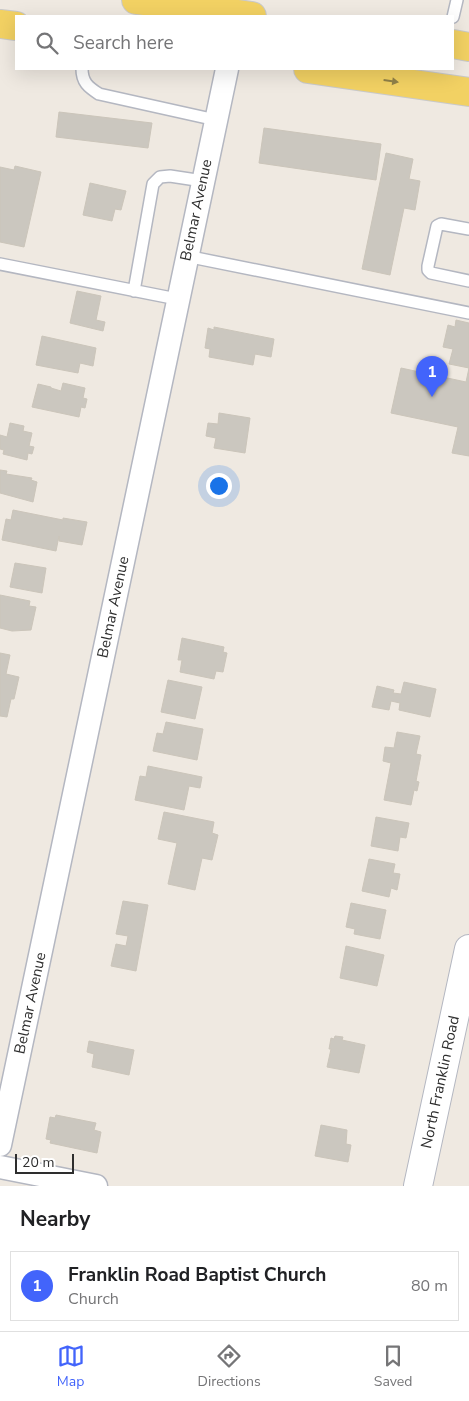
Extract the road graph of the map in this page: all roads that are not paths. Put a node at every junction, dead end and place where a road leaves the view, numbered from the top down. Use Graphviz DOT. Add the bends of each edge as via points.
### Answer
graph roads {
  1 [pos="136,0"];
  2 [pos="457,0"];
  3 [pos="241,10"];
  4 [pos="453,15"];
  5 [pos="0,24"];
  6 [pos="15,26"];
  7 [pos="454,44"];
  8 [pos="469,47"];
  9 [pos="82,70"];
  10 [pos="227,70"];
  11 [pos="315,70"];
  12 [pos="469,92"];
  13 [pos="216,120"];
  14 [pos="203,181"];
  15 [pos="469,229"];
  16 [pos="186,256"];
  17 [pos="0,264"];
  18 [pos="469,281"];
  19 [pos="134,290"];
  20 [pos="177,299"];
  21 [pos="469,313"];
  22 [pos="469,949"];
  23 [pos="0,1145"];
  24 [pos="0,1167"];
  25 [pos="96,1186"];
  26 [pos="418,1186"];
  1 -- 3 [label="main road"];
  2 -- 4 [label="lane"];
  5 -- 6 [label="main road"];
  7 -- 8 [label="main road"];
  9 -- 13 [label="lane" via="86,86 99,94"];
  10 -- 13 [label="street, Belmar Avenue"];
  11 -- 12 [label="main road, one-way"];
  13 -- 14 [label="street, Belmar Avenue"];
  14 -- 16 [label="street, Belmar Avenue"];
  14 -- 19 [label="lane" via="170,176 160,177 153,184"];
  15 -- 18 [label="lane" via="437,226 428,266 431,273"];
  16 -- 20 [label="street, Belmar Avenue"];
  16 -- 21 [label="lane"];
  17 -- 19 [label="lane"];
  19 -- 20 [label="lane"];
  20 -- 23 [label="street, Belmar Avenue"];
  22 -- 26 [label="main road, North Franklin Road"];
  24 -- 25 [label="street"];
}
